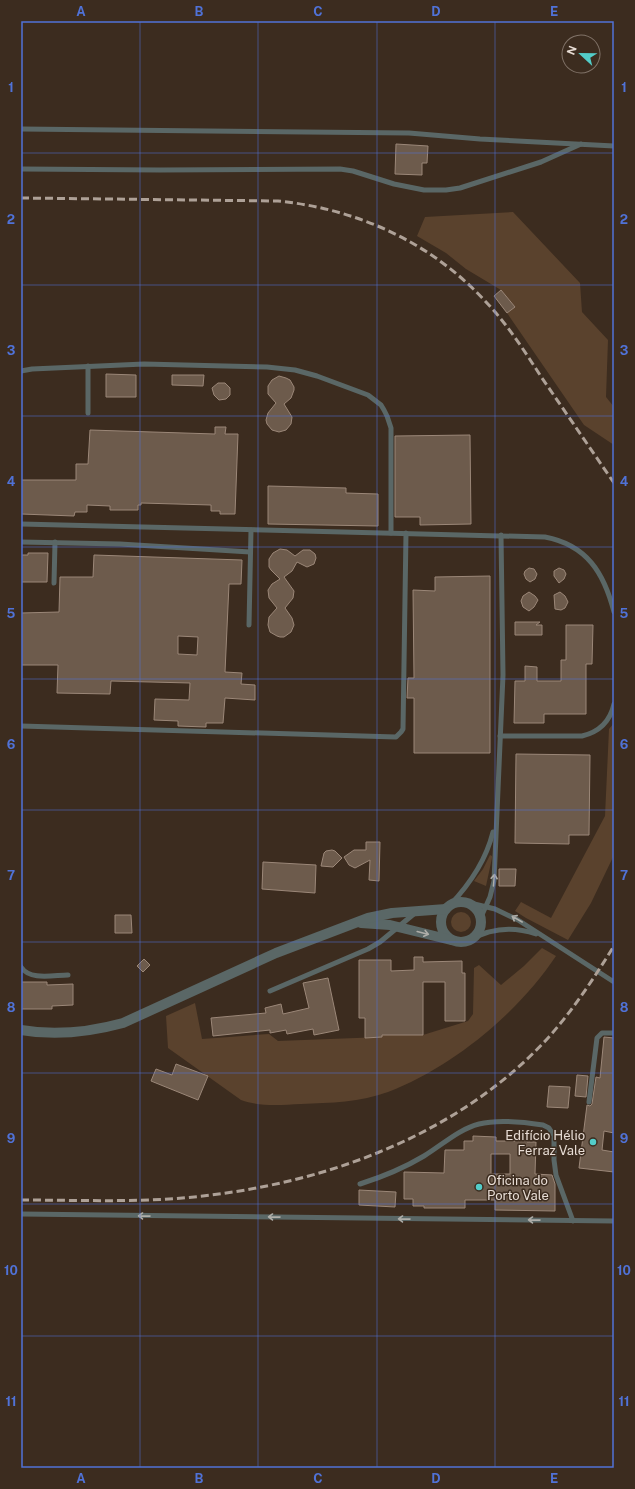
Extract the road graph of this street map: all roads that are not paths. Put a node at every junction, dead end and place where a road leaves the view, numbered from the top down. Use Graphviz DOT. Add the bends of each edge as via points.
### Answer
graph roads {
  1 [pos="21,129"];
  2 [pos="582,144"];
  3 [pos="614,146"];
  4 [pos="21,169"];
  5 [pos="88,366"];
  6 [pos="21,371"];
  7 [pos="88,413"];
  8 [pos="21,524"];
  9 [pos="251,530"];
  10 [pos="391,533"];
  11 [pos="406,533"];
  12 [pos="501,535"];
  13 [pos="21,542"];
  14 [pos="55,542"];
  15 [pos="250,552"];
  16 [pos="54,583"];
  17 [pos="614,612"];
  18 [pos="248,625"];
  19 [pos="614,704"];
  20 [pos="21,726"];
  21 [pos="500,736"];
  22 [pos="496,824"];
  23 [pos="466,902"];
  24 [pos="487,906"];
  25 [pos="448,907"];
  26 [pos="419,911"];
  27 [pos="481,917"];
  28 [pos="357,923"];
  29 [pos="397,927"];
  30 [pos="470,940"];
  31 [pos="454,941"];
  32 [pos="549,941"];
  33 [pos="21,967"];
  34 [pos="68,975"];
  35 [pos="612,980"];
  36 [pos="270,992"];
  37 [pos="21,1030"];
  38 [pos="614,1033"];
  39 [pos="590,1102"];
  40 [pos="360,1184"];
  41 [pos="21,1214"];
  42 [pos="573,1221"];
  43 [pos="614,1221"];
  1 -- 2 [label="lane" via="393,132"];
  2 -- 3 [label="lane"];
  2 -- 4 [label="lane" via="541,162 460,188 438,191 394,184 353,171 333,168"];
  5 -- 6 [label="lane"];
  5 -- 7 [label="lane"];
  5 -- 10 [label="lane" via="157,364 281,368 317,376 368,395 384,410 391,428"];
  8 -- 9 [label="lane"];
  9 -- 10 [label="lane"];
  9 -- 15 [label="lane"];
  10 -- 11 [label="lane"];
  11 -- 12 [label="lane"];
  11 -- 20 [label="lane" via="403,729 396,737"];
  12 -- 17 [label="lane" via="545,537 573,547 589,559 602,577"];
  12 -- 21 [label="lane" via="503,648"];
  13 -- 14 [label="lane"];
  14 -- 15 [label="lane"];
  14 -- 16 [label="lane"];
  15 -- 18 [label="lane"];
  19 -- 21 [label="lane" via="606,723 589,735"];
  21 -- 22 [label="lane"];
  24 -- 22 [label="lane, one-way" via="494,881"];
  22 -- 25 [label="lane" via="480,864 466,887"];
  23 -- 24 [label="lane"];
  23 -- 25 [label="street" via="455,902"];
  23 -- 27 [label="street" via="476,907"];
  24 -- 27 [label="lane"];
  32 -- 24 [label="lane, one-way" via="518,920"];
  25 -- 26 [label="street"];
  25 -- 31 [label="street" via="441,924 445,934"];
  26 -- 28 [label="street" via="381,914"];
  26 -- 29 [label="lane"];
  27 -- 30 [label="street" via="481,928"];
  28 -- 29 [label="street"];
  28 -- 37 [label="street" via="276,953 123,1022 79,1032"];
  29 -- 31 [label="street, one-way"];
  29 -- 36 [label="lane" via="368,949"];
  30 -- 31 [label="street"];
  30 -- 32 [label="lane" via="486,933 511,929 529,932"];
  32 -- 35 [label="lane"];
  33 -- 34 [label="lane" via="32,976"];
  38 -- 39 [label="lane" via="602,1033 596,1038"];
  40 -- 42 [label="lane" via="409,1164 473,1126 497,1122 543,1125 550,1128 554,1136 556,1174"];
  42 -- 41 [label="lane, one-way"];
  42 -- 43 [label="lane"];
}
